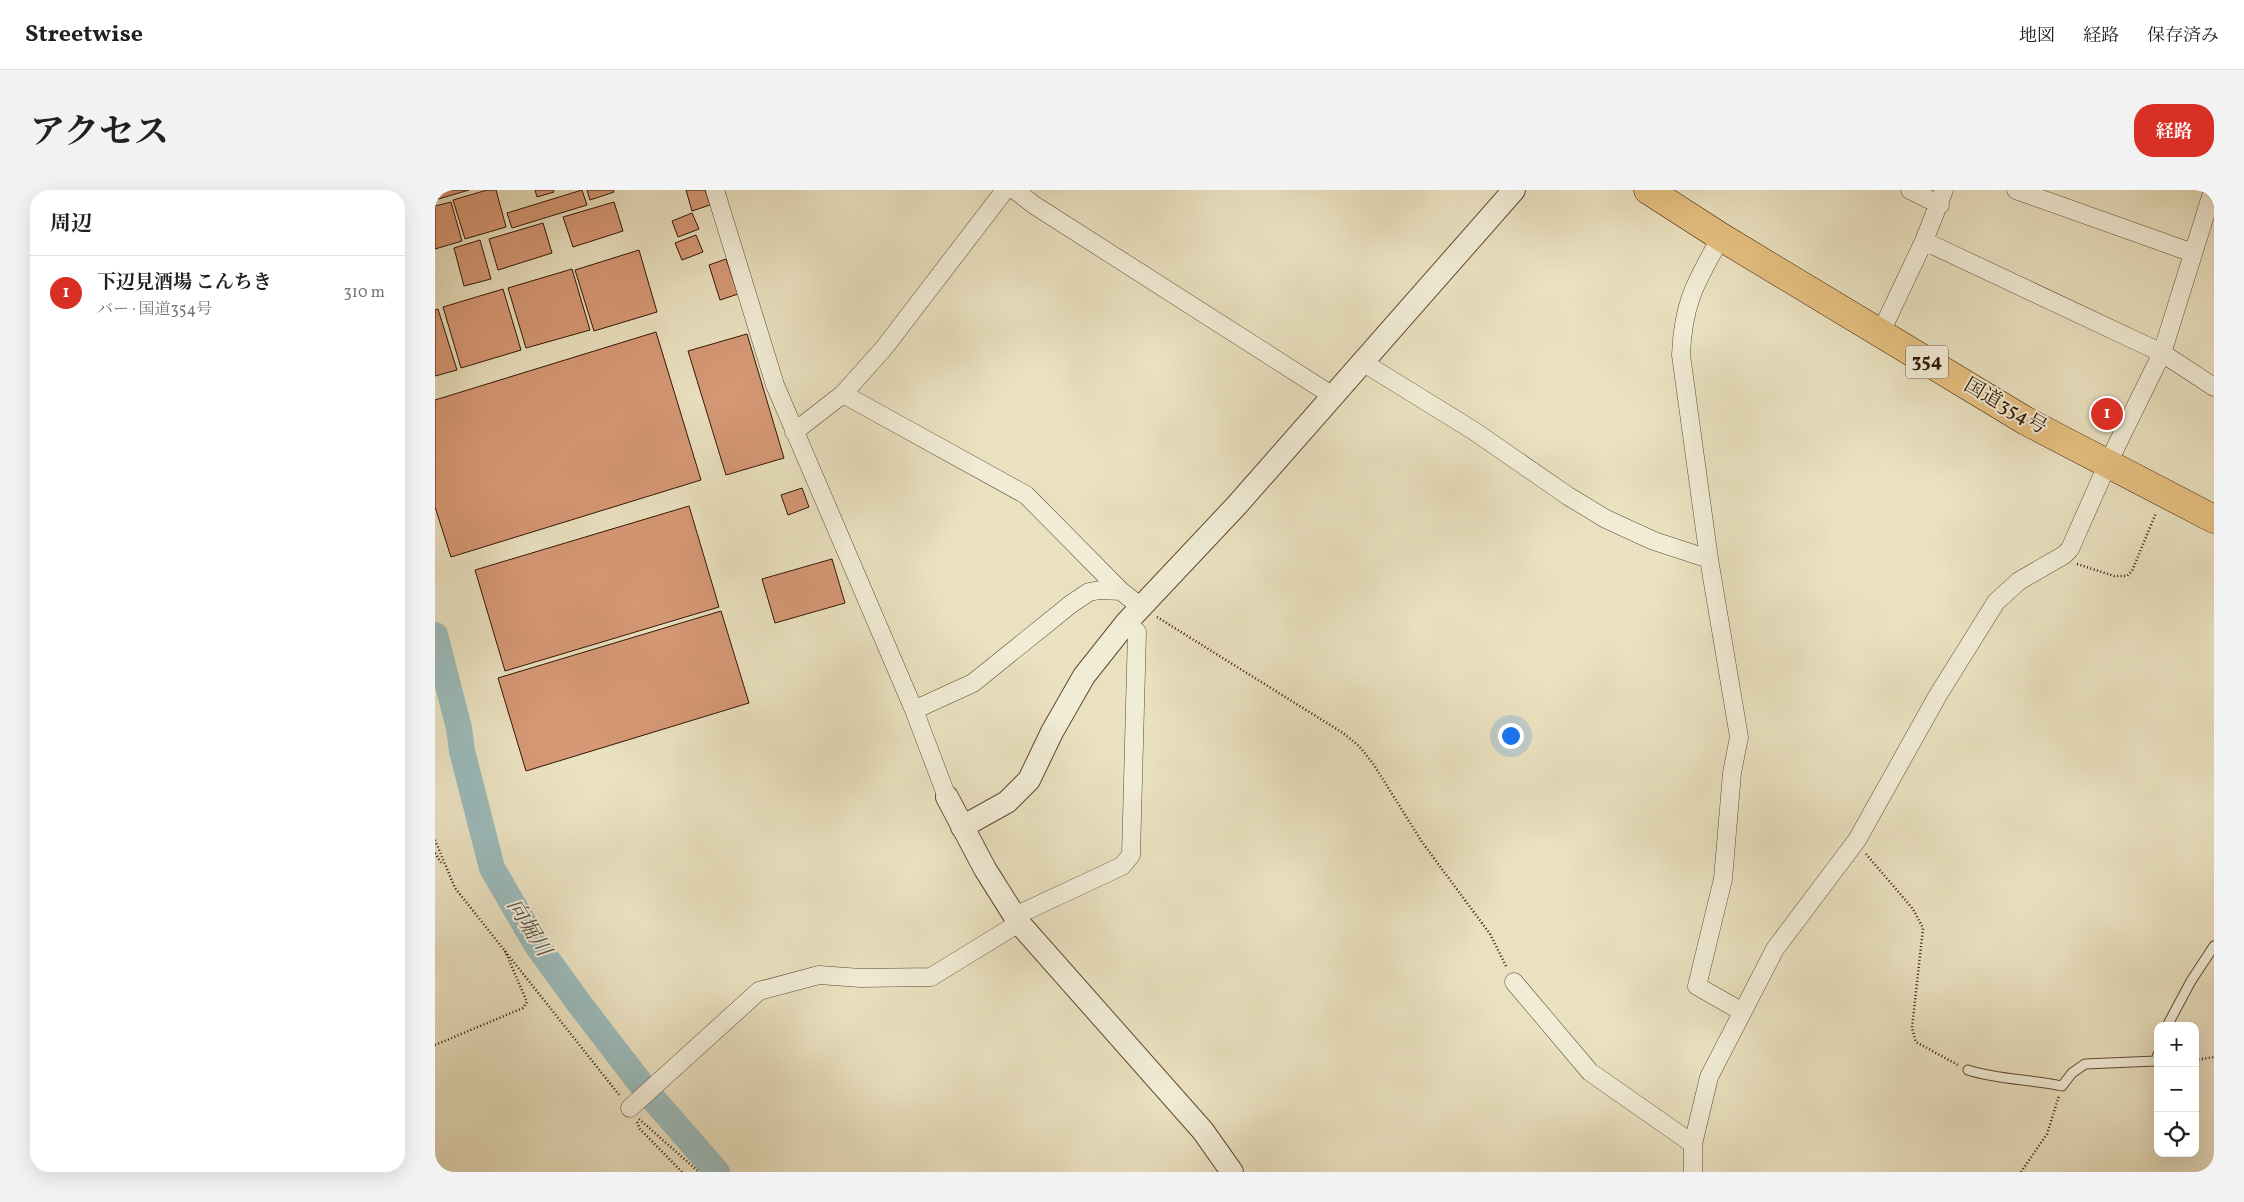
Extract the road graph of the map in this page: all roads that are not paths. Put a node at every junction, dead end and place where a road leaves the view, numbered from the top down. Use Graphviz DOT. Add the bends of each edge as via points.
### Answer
graph roads {
  1 [pos="715,190"];
  2 [pos="1005,190"];
  3 [pos="1015,190"];
  4 [pos="1514,190"];
  5 [pos="1910,190"];
  6 [pos="2016,190"];
  7 [pos="2213,190"];
  8 [pos="1652,191"];
  9 [pos="1942,198"];
  10 [pos="1721,237"];
  11 [pos="1924,240"];
  12 [pos="2193,253"];
  13 [pos="1880,334"];
  14 [pos="2162,353"];
  15 [pos="1364,363"];
  16 [pos="2214,387"];
  17 [pos="843,394"];
  18 [pos="1333,396"];
  19 [pos="794,432"];
  20 [pos="2108,463"];
  21 [pos="2214,519"];
  22 [pos="1709,559"];
  23 [pos="1121,591"];
  24 [pos="1133,615"];
  25 [pos="914,710"];
  26 [pos="947,797"];
  27 [pos="962,827"];
  28 [pos="1017,920"];
  29 [pos="2214,946"];
  30 [pos="1514,982"];
  31 [pos="1741,1011"];
  32 [pos="2169,1022"];
  33 [pos="2154,1061"];
  34 [pos="1968,1070"];
  35 [pos="633,1105"];
  36 [pos="1693,1144"];
  37 [pos="1232,1172"];
  38 [pos="1693,1172"];
  1 -- 19 [label="street" via="775,385"];
  2 -- 17 [label="street" via="884,348"];
  3 -- 18 [label="street"];
  4 -- 15 [label="street"];
  5 -- 9 [label="street"];
  6 -- 12 [label="street"];
  7 -- 12 [label="street"];
  8 -- 10 [label="highway, 国道354号 / 354"];
  9 -- 11 [label="street"];
  10 -- 13 [label="highway, 国道354号 / 354"];
  10 -- 22 [label="street" via="1687,304 1682,326 1681,355"];
  11 -- 13 [label="street"];
  11 -- 14 [label="street"];
  12 -- 14 [label="street"];
  13 -- 20 [label="highway, 国道354号 / 354" via="2027,421"];
  14 -- 16 [label="street"];
  14 -- 20 [label="street"];
  15 -- 18 [label="street"];
  15 -- 22 [label="street" via="1606,519 1654,541"];
  17 -- 19 [label="street"];
  17 -- 23 [label="street" via="1026,495"];
  18 -- 24 [label="street" via="1237,505"];
  19 -- 25 [label="street"];
  20 -- 21 [label="highway, 国道354号 / 354"];
  20 -- 31 [label="street" via="2070,549 2019,580 1996,602 1938,695 1857,840 1775,949"];
  22 -- 31 [label="street" via="1739,737 1732,773 1723,879 1697,986"];
  23 -- 24 [label="street"];
  23 -- 25 [label="street" via="1089,592 973,683"];
  24 -- 27 [label="street" via="1084,676 1029,780 1007,802"];
  24 -- 28 [label="street" via="1137,632 1131,855 1122,866"];
  25 -- 26 [label="street"];
  26 -- 27 [label="street"];
  27 -- 28 [label="street"];
  28 -- 35 [label="street" via="931,977 819,976 759,991"];
  28 -- 37 [label="street" via="1203,1131"];
  29 -- 32 [label="lane"];
  30 -- 36 [label="street" via="1591,1072"];
  31 -- 36 [label="street" via="1709,1077"];
  33 -- 34 [label="lane" via="2085,1064 2062,1086 2030,1079 1985,1076"];
  36 -- 38 [label="street"];
}
